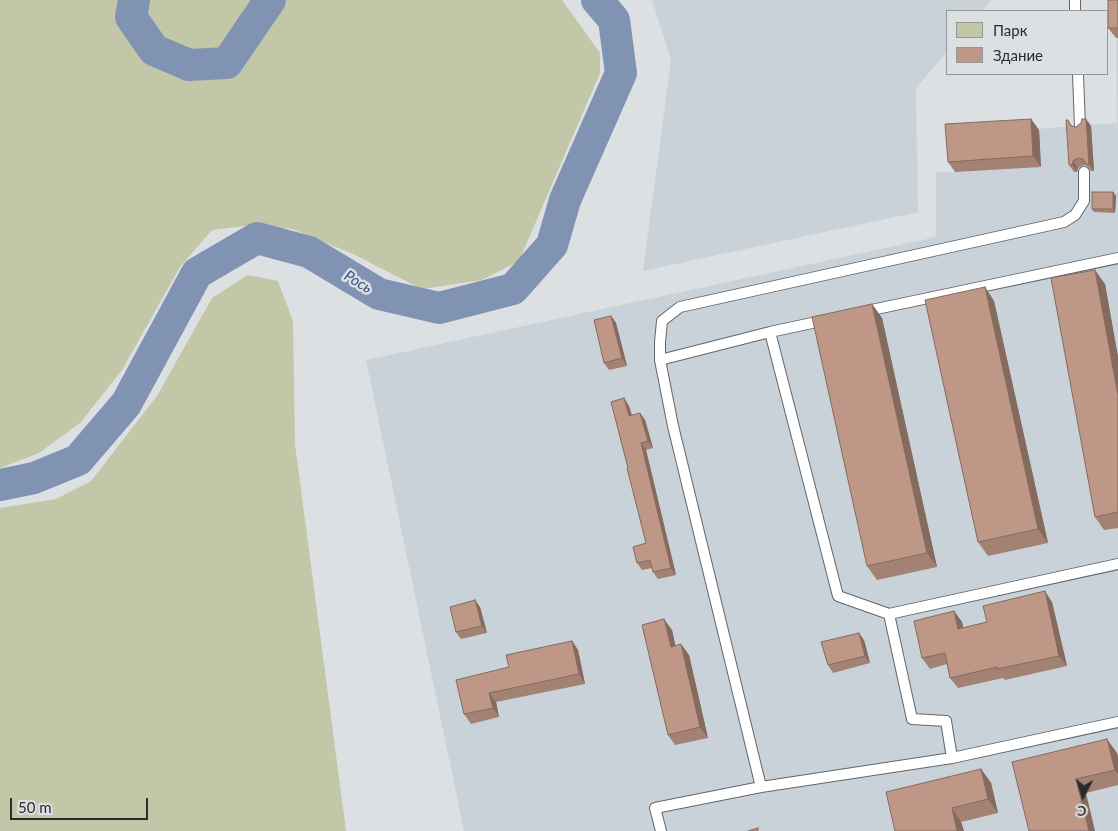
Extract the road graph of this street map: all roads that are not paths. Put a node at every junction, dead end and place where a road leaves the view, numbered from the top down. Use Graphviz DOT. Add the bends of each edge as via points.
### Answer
graph roads {
  1 [pos="1078,75"];
  2 [pos="1080,126"];
  3 [pos="1084,172"];
  4 [pos="1118,258"];
  5 [pos="770,332"];
  6 [pos="660,360"];
  7 [pos="1118,564"];
  8 [pos="889,614"];
  9 [pos="1118,722"];
  10 [pos="952,758"];
  11 [pos="761,787"];
  12 [pos="661,831"];
  1 -- 2 [label="lane"];
  3 -- 6 [label="lane" via="1084,201 1076,215 1064,222 680,307 662,321"];
  4 -- 5 [label="lane"];
  5 -- 6 [label="lane"];
  5 -- 8 [label="lane" via="838,596"];
  6 -- 11 [label="lane" via="673,426"];
  7 -- 8 [label="lane"];
  8 -- 10 [label="lane" via="912,720 946,721"];
  9 -- 10 [label="lane"];
  10 -- 11 [label="lane"];
  11 -- 12 [label="lane" via="655,808"];
}
